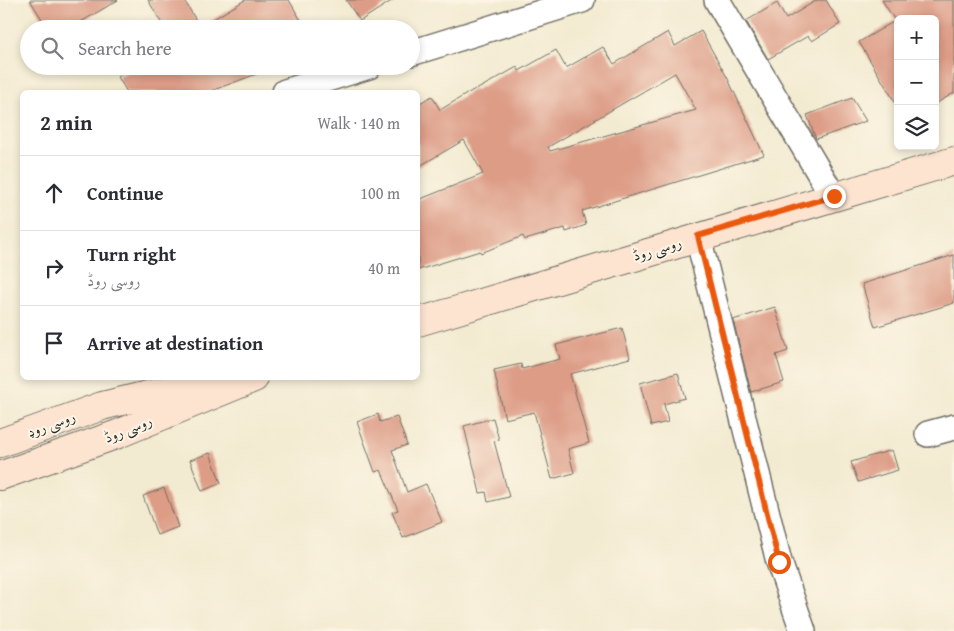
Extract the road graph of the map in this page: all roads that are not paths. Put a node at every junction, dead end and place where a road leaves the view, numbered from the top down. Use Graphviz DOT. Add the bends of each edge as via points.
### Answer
graph roads {
  1 [pos="582,0"];
  2 [pos="717,0"];
  3 [pos="420,50"];
  4 [pos="340,75"];
  5 [pos="291,90"];
  6 [pos="954,161"];
  7 [pos="834,196"];
  8 [pos="698,236"];
  9 [pos="420,321"];
  10 [pos="209,380"];
  11 [pos="249,380"];
  12 [pos="102,406"];
  13 [pos="954,427"];
  14 [pos="928,434"];
  15 [pos="0,442"];
  16 [pos="0,476"];
  17 [pos="803,631"];
  1 -- 3 [label="street"];
  2 -- 7 [label="street"];
  4 -- 5 [label="street"];
  6 -- 7 [label="main road, روسی روڈ"];
  7 -- 8 [label="main road, روسی روڈ"];
  8 -- 9 [label="main road, روسی روڈ"];
  8 -- 17 [label="street" via="779,562"];
  10 -- 12 [label="main road, روسی روڈ"];
  11 -- 16 [label="main road, روسی روڈ" via="118,434"];
  12 -- 15 [label="main road, روسی روډ"];
  13 -- 14 [label="street"];
}
